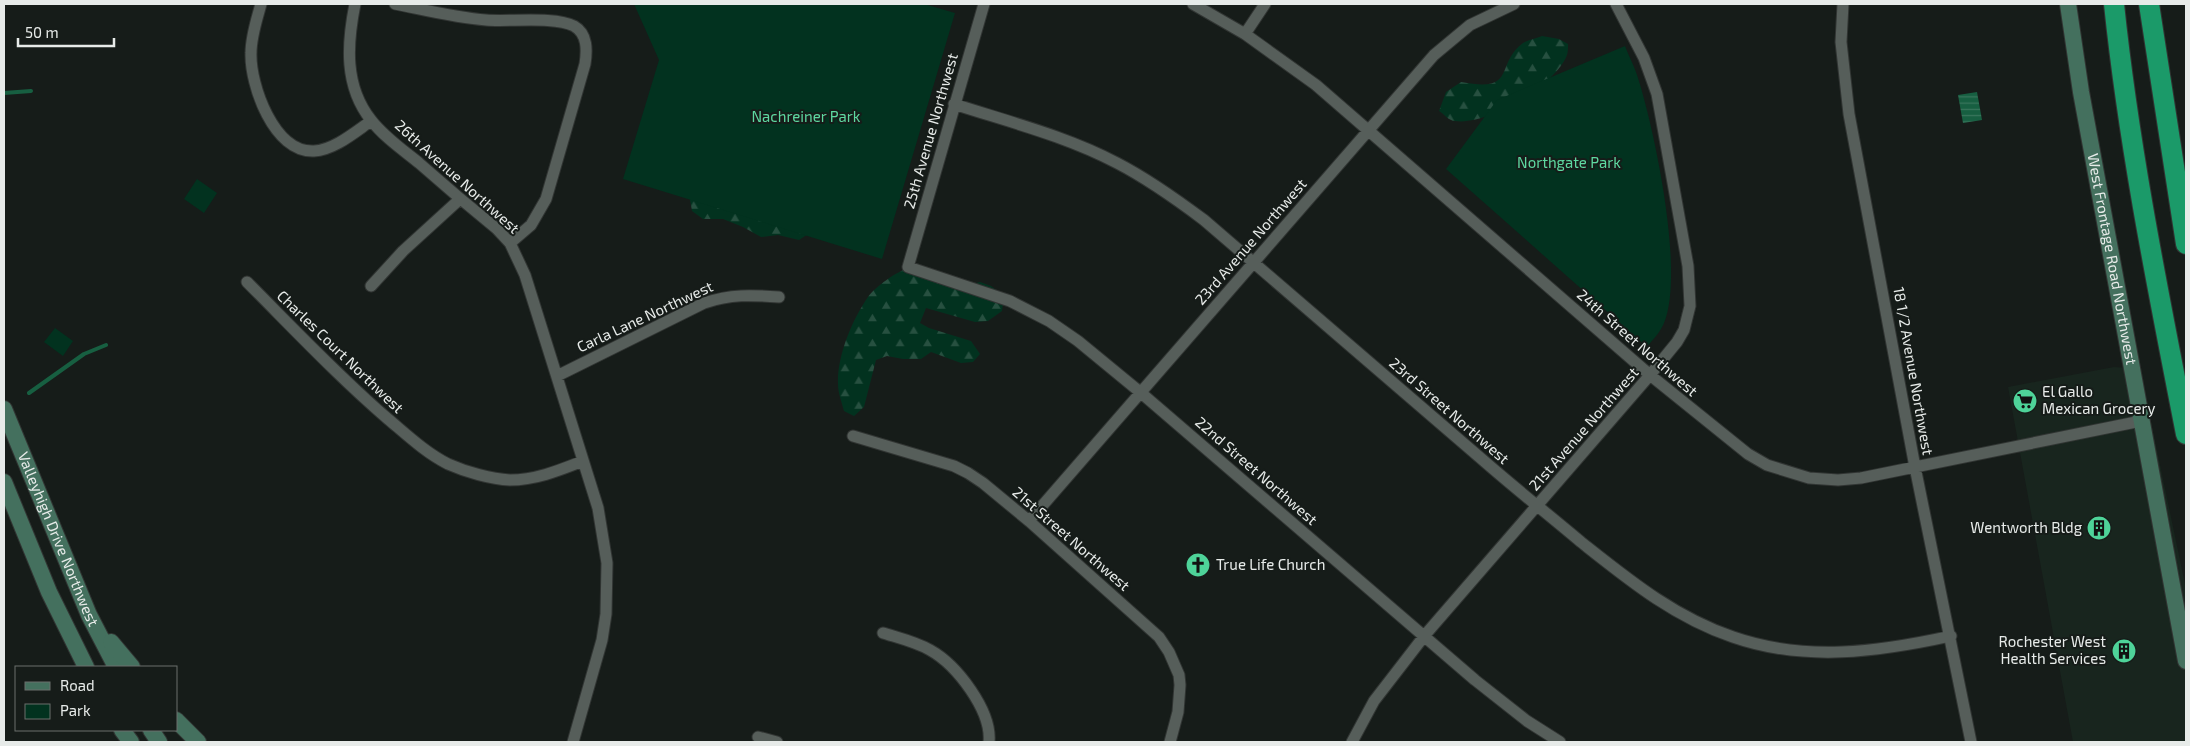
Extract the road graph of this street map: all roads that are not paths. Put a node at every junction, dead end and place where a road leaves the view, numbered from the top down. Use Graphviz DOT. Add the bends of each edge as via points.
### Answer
graph roads {
  1 [pos="261,4"];
  2 [pos="355,4"];
  3 [pos="395,4"];
  4 [pos="984,4"];
  5 [pos="1192,4"];
  6 [pos="1265,4"];
  7 [pos="1514,4"];
  8 [pos="1616,4"];
  9 [pos="1844,4"];
  10 [pos="2068,4"];
  11 [pos="2114,4"];
  12 [pos="2150,4"];
  13 [pos="1245,34"];
  14 [pos="954,104"];
  15 [pos="371,121"];
  16 [pos="1368,129"];
  17 [pos="460,199"];
  18 [pos="510,243"];
  19 [pos="2186,244"];
  20 [pos="1253,263"];
  21 [pos="908,267"];
  22 [pos="247,282"];
  23 [pos="371,286"];
  24 [pos="779,297"];
  25 [pos="1650,375"];
  26 [pos="557,376"];
  27 [pos="1140,392"];
  28 [pos="4,410"];
  29 [pos="2141,421"];
  30 [pos="2186,434"];
  31 [pos="853,436"];
  32 [pos="584,461"];
  33 [pos="1916,467"];
  34 [pos="4,482"];
  35 [pos="1538,506"];
  36 [pos="1030,521"];
  37 [pos="89,615"];
  38 [pos="883,633"];
  39 [pos="1425,636"];
  40 [pos="1951,636"];
  41 [pos="2186,661"];
  42 [pos="86,666"];
  43 [pos="115,666"];
  44 [pos="131,666"];
  45 [pos="178,722"];
  46 [pos="152,731"];
  47 [pos="758,737"];
  48 [pos="159,742"];
  49 [pos="198,742"];
  50 [pos="572,742"];
  51 [pos="777,742"];
  52 [pos="989,742"];
  53 [pos="1170,742"];
  54 [pos="1352,742"];
  55 [pos="1560,742"];
  56 [pos="1971,742"];
  1 -- 15 [label="street" via="250,52 252,72 274,127 286,142 315,151 338,143"];
  2 -- 15 [label="street, 26th Avenue Northwest" via="348,61 361,105"];
  3 -- 18 [label="street" via="485,20 552,21 575,27 583,34 585,64 546,199 531,225"];
  4 -- 14 [label="street, 25th Avenue Northwest"];
  5 -- 13 [label="street, 24th Street Northwest"];
  6 -- 13 [label="street"];
  7 -- 16 [label="street, 23rd Avenue Northwest" via="1470,25 1445,45"];
  8 -- 25 [label="street, 21st Avenue Northwest" via="1641,51 1657,94 1688,266 1690,306 1684,330"];
  9 -- 33 [label="street, 18 1/2 Avenue Northwest" via="1841,42 1848,105"];
  10 -- 29 [label="street, West Frontage Road Northwest"];
  11 -- 30 [label="highway" via="2137,170"];
  12 -- 19 [label="highway"];
  13 -- 16 [label="street, 24th Street Northwest" via="1309,80"];
  14 -- 20 [label="street, 23rd Street Northwest" via="1054,136 1116,162 1181,203"];
  14 -- 21 [label="street, 25th Avenue Northwest"];
  15 -- 17 [label="street, 26th Avenue Northwest"];
  16 -- 20 [label="street, 23rd Avenue Northwest"];
  16 -- 25 [label="street, 24th Street Northwest"];
  17 -- 18 [label="street, 26th Avenue Northwest"];
  17 -- 23 [label="street"];
  18 -- 26 [label="street, 26th Avenue Northwest" via="524,274"];
  20 -- 27 [label="street, 23rd Avenue Northwest"];
  20 -- 35 [label="street, 23rd Street Northwest"];
  21 -- 27 [label="street, 22nd Street Northwest" via="982,290 1049,321"];
  22 -- 32 [label="street, Charles Court Northwest" via="340,377 410,437 449,464 510,480 548,474"];
  24 -- 26 [label="street, Carla Lane Northwest" via="732,295 712,300"];
  25 -- 33 [label="street, 24th Street Northwest" via="1748,454 1767,465 1809,478 1838,480"];
  25 -- 35 [label="street, 21st Avenue Northwest"];
  26 -- 32 [label="street, 26th Avenue Northwest"];
  27 -- 36 [label="street, 23rd Avenue Northwest"];
  27 -- 39 [label="street, 22nd Street Northwest"];
  28 -- 37 [label="street, Valleyhigh Drive Northwest"];
  29 -- 33 [label="street, 24th Street Northwest"];
  29 -- 41 [label="street, West Frontage Road Northwest"];
  31 -- 36 [label="street, 21st Street Northwest" via="968,472"];
  32 -- 50 [label="street, 26th Avenue Northwest" via="602,521 608,588 602,640"];
  33 -- 40 [label="street, 18 1/2 Avenue Northwest"];
  34 -- 42 [label="street, Valleyhigh Drive Northwest" via="49,592"];
  35 -- 39 [label="street, 21st Avenue Northwest"];
  35 -- 40 [label="street, 23rd Street Northwest" via="1661,603 1735,638 1794,651 1837,654"];
  36 -- 53 [label="street, 21st Street Northwest" via="1145,624 1164,645 1180,685 1178,712"];
  37 -- 43 [label="street, Valleyhigh Drive Northwest"];
  37 -- 44 [label="street"];
  38 -- 52 [label="street" via="931,650 952,668 978,701 988,727"];
  39 -- 54 [label="street, 21st Avenue Northwest" via="1374,701"];
  39 -- 55 [label="street, 22nd Street Northwest" via="1507,706"];
  40 -- 56 [label="street, 18 1/2 Avenue Northwest"];
  45 -- 49 [label="street"];
  46 -- 48 [label="street"];
  47 -- 51 [label="street"];
}
